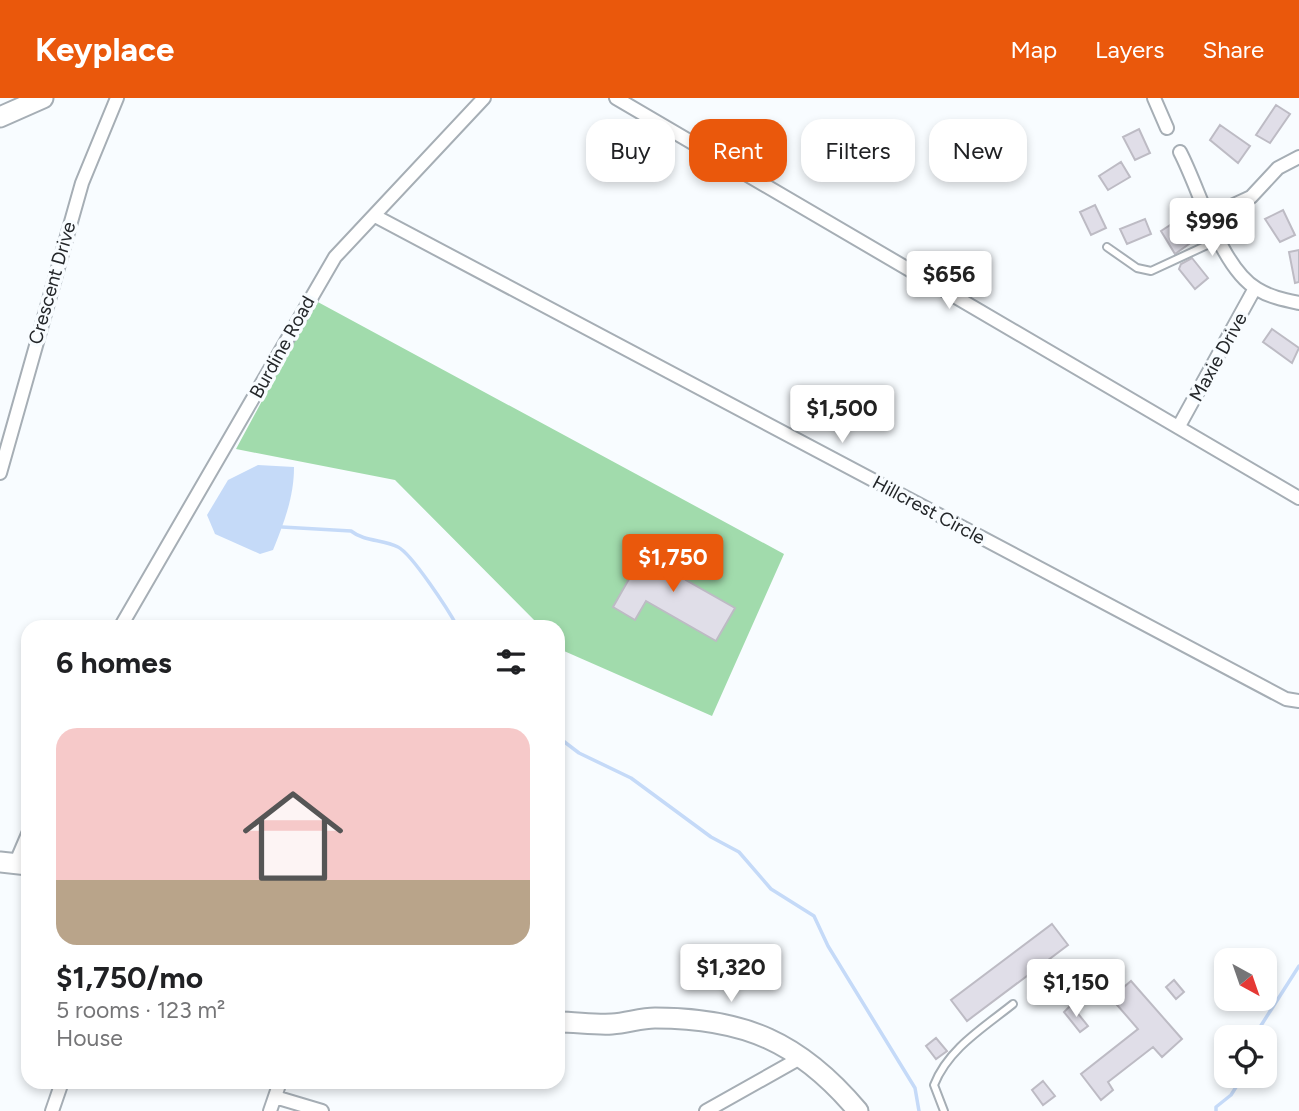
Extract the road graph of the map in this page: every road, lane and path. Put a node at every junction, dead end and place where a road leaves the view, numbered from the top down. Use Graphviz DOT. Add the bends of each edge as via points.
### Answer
graph roads {
  1 [pos="43,98"];
  2 [pos="117,98"];
  3 [pos="484,98"];
  4 [pos="615,98"];
  5 [pos="1154,98"];
  6 [pos="0,117"];
  7 [pos="1167,128"];
  8 [pos="1180,152"];
  9 [pos="1299,157"];
  10 [pos="375,216"];
  11 [pos="1210,216"];
  12 [pos="1220,239"];
  13 [pos="1107,247"];
  14 [pos="1255,288"];
  15 [pos="1299,303"];
  16 [pos="1180,426"];
  17 [pos="4,439"];
  18 [pos="0,473"];
  19 [pos="1299,498"];
  20 [pos="124,620"];
  21 [pos="1299,701"];
  22 [pos="1013,1004"];
  23 [pos="565,1022"];
  24 [pos="802,1057"];
  25 [pos="60,1089"];
  26 [pos="278,1089"];
  27 [pos="275,1097"];
  28 [pos="52,1111"];
  29 [pos="270,1111"];
  30 [pos="322,1111"];
  31 [pos="706,1111"];
  32 [pos="858,1111"];
  33 [pos="944,1111"];
  1 -- 6 [label="street"];
  2 -- 17 [label="street, Crescent Drive" via="82,183"];
  3 -- 10 [label="street, Burdine Road"];
  4 -- 16 [label="street"];
  5 -- 7 [label="street"];
  8 -- 11 [label="street"];
  9 -- 11 [label="street" via="1278,168 1251,197"];
  10 -- 20 [label="street, Burdine Road" via="335,257 317,285"];
  10 -- 21 [label="street, Hillcrest Circle" via="1261,686"];
  11 -- 12 [label="street"];
  12 -- 13 [label="lane" via="1151,271 1137,268"];
  12 -- 14 [label="street"];
  14 -- 15 [label="street"];
  14 -- 16 [label="street, Maxie Drive"];
  16 -- 19 [label="street"];
  17 -- 18 [label="street, Crescent Drive"];
  22 -- 33 [label="lane" via="959,1047 940,1070 934,1085"];
  23 -- 24 [label="street" via="614,1024 652,1018 737,1025 776,1040"];
  24 -- 31 [label="street"];
  24 -- 32 [label="street" via="832,1081"];
  25 -- 28 [label="street"];
  26 -- 27 [label="street"];
  27 -- 29 [label="street"];
  27 -- 30 [label="street"];
}
